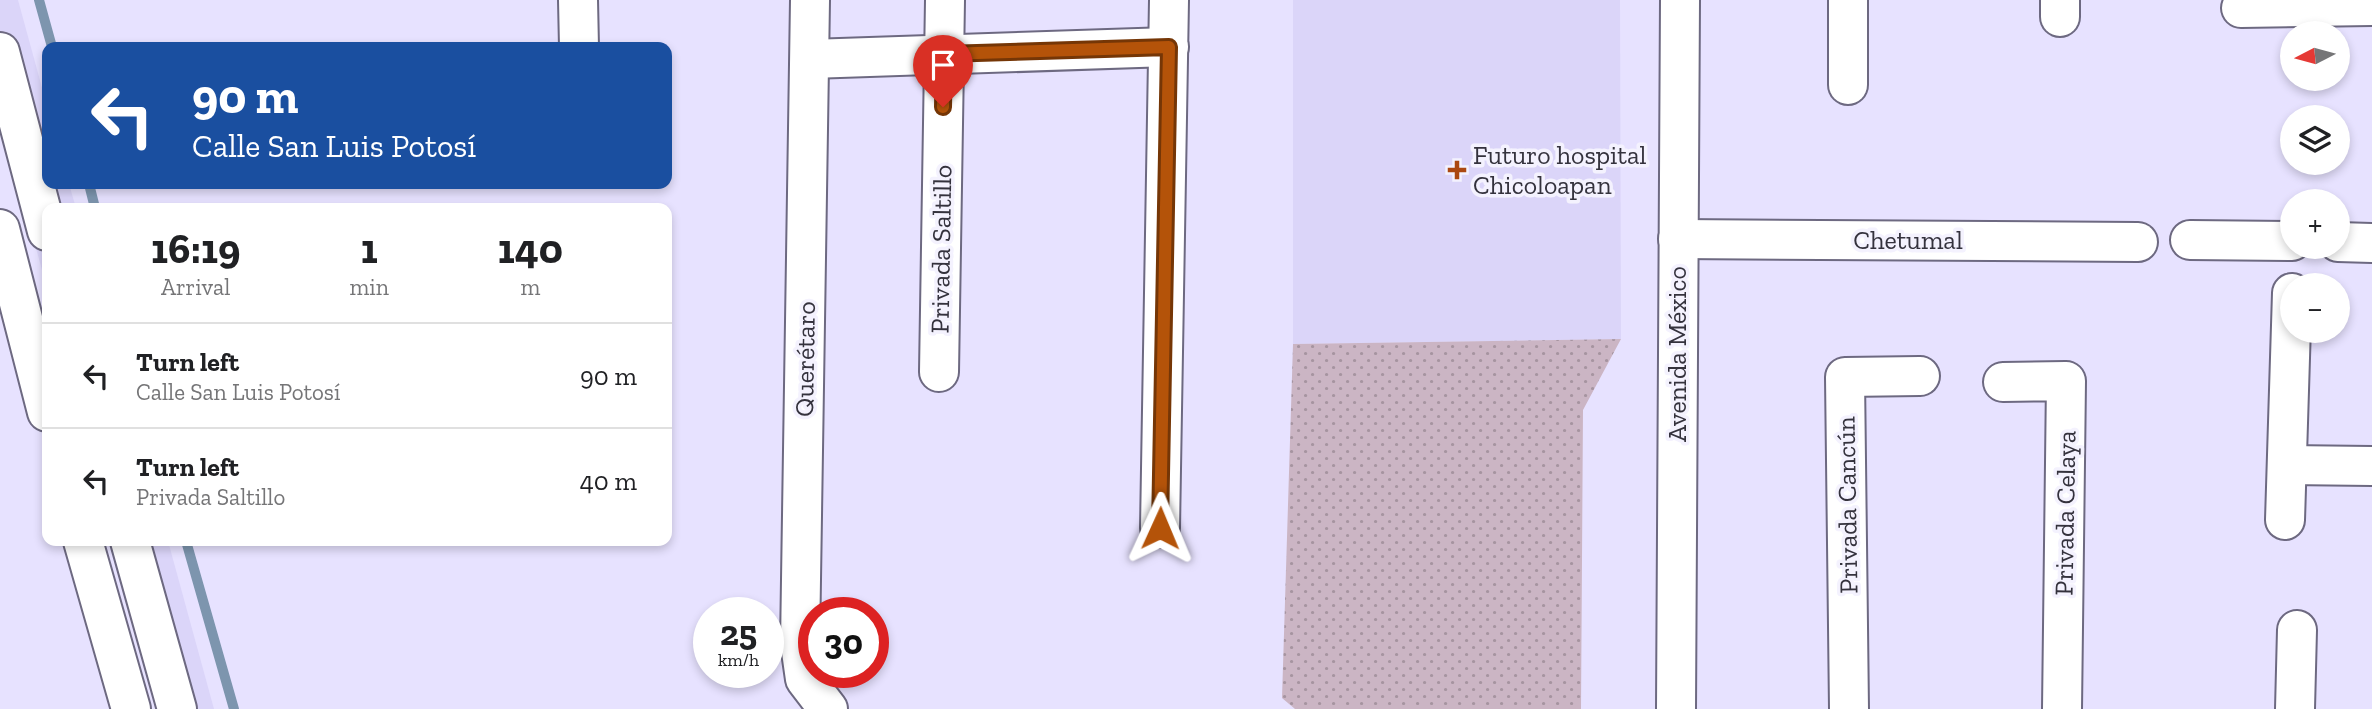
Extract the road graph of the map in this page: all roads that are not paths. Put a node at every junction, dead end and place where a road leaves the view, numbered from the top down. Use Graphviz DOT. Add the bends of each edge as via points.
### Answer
graph roads {
  1 [pos="578,0"];
  2 [pos="810,0"];
  3 [pos="945,0"];
  4 [pos="1170,0"];
  5 [pos="1680,0"];
  6 [pos="1848,0"];
  7 [pos="2286,4"];
  8 [pos="2372,6"];
  9 [pos="2241,8"];
  10 [pos="579,42"];
  11 [pos="1169,47"];
  12 [pos="0,52"];
  13 [pos="944,54"];
  14 [pos="810,59"];
  15 [pos="1848,85"];
  16 [pos="42,212"];
  17 [pos="0,229"];
  18 [pos="1678,239"];
  19 [pos="2190,240"];
  20 [pos="2280,241"];
  21 [pos="2138,242"];
  22 [pos="2350,242"];
  23 [pos="2372,243"];
  24 [pos="2291,343"];
  25 [pos="939,372"];
  26 [pos="1920,376"];
  27 [pos="2003,382"];
  28 [pos="42,393"];
  29 [pos="2287,465"];
  30 [pos="2372,466"];
  31 [pos="2286,520"];
  32 [pos="1160,528"];
  33 [pos="84,546"];
  34 [pos="131,546"];
  35 [pos="2297,630"];
  36 [pos="131,709"];
  37 [pos="177,709"];
  38 [pos="828,709"];
  39 [pos="1676,709"];
  40 [pos="1849,709"];
  41 [pos="2062,709"];
  42 [pos="2295,709"];
  1 -- 10 [label="street"];
  2 -- 14 [label="street, Querétaro"];
  3 -- 13 [label="street, Privada Saltillo"];
  4 -- 11 [label="street"];
  5 -- 18 [label="street, Avenida México"];
  6 -- 15 [label="street"];
  7 -- 8 [label="street"];
  7 -- 9 [label="street"];
  11 -- 13 [label="street"];
  11 -- 32 [label="street"];
  12 -- 16 [label="street"];
  13 -- 14 [label="street"];
  13 -- 25 [label="street, Privada Saltillo"];
  14 -- 38 [label="street, Querétaro" via="800,644 805,679"];
  17 -- 28 [label="street"];
  18 -- 21 [label="street, Chetumal"];
  18 -- 39 [label="street, Avenida México"];
  19 -- 20 [label="street"];
  22 -- 23 [label="street"];
  24 -- 29 [label="street"];
  26 -- 40 [label="street, Privada Cancún" via="1845,377"];
  27 -- 41 [label="street, Privada Celaya" via="2066,381"];
  29 -- 30 [label="street"];
  29 -- 31 [label="street"];
  33 -- 36 [label="street"];
  34 -- 37 [label="street"];
  35 -- 42 [label="street"];
}
